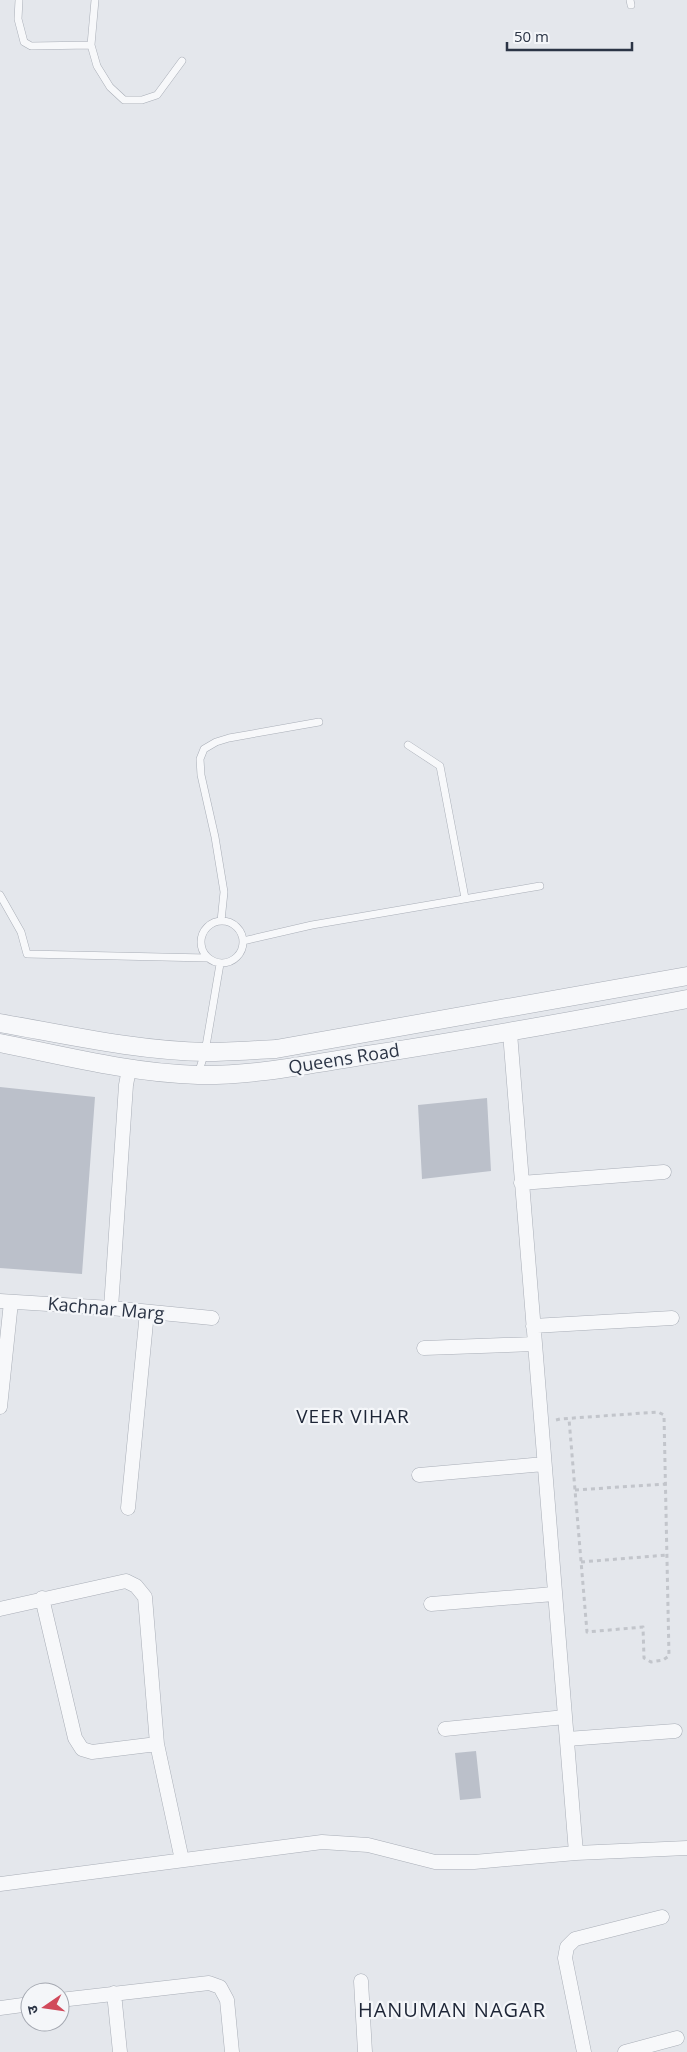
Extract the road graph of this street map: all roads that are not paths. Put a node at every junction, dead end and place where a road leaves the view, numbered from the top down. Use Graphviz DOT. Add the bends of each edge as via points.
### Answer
graph roads {
  1 [pos="19,0"];
  2 [pos="95,0"];
  3 [pos="91,44"];
  4 [pos="182,61"];
  5 [pos="319,722"];
  6 [pos="408,745"];
  7 [pos="540,886"];
  8 [pos="0,895"];
  9 [pos="465,898"];
  10 [pos="221,921"];
  11 [pos="243,941"];
  12 [pos="207,958"];
  13 [pos="220,964"];
  14 [pos="687,976"];
  15 [pos="687,1000"];
  16 [pos="0,1023"];
  17 [pos="510,1033"];
  18 [pos="0,1043"];
  19 [pos="205,1052"];
  20 [pos="129,1068"];
  21 [pos="198,1075"];
  22 [pos="664,1172"];
  23 [pos="521,1183"];
  24 [pos="6,1302"];
  25 [pos="111,1308"];
  26 [pos="147,1312"];
  27 [pos="212,1318"];
  28 [pos="672,1318"];
  29 [pos="533,1326"];
  30 [pos="534,1344"];
  31 [pos="424,1348"];
  32 [pos="0,1407"];
  33 [pos="544,1464"];
  34 [pos="419,1475"];
  35 [pos="128,1508"];
  36 [pos="554,1594"];
  37 [pos="42,1598"];
  38 [pos="431,1604"];
  39 [pos="0,1608"];
  40 [pos="565,1717"];
  41 [pos="445,1729"];
  42 [pos="675,1731"];
  43 [pos="567,1739"];
  44 [pos="157,1744"];
  45 [pos="687,1848"];
  46 [pos="576,1853"];
  47 [pos="182,1860"];
  48 [pos="0,1884"];
  49 [pos="662,1916"];
  50 [pos="361,1981"];
  51 [pos="114,1993"];
  52 [pos="70,1999"];
  53 [pos="20,2005"];
  54 [pos="0,2008"];
  55 [pos="677,2038"];
  56 [pos="120,2052"];
  57 [pos="232,2052"];
  58 [pos="365,2052"];
  59 [pos="584,2052"];
  60 [pos="625,2052"];
  1 -- 3 [label="lane" via="18,19 24,42 31,46"];
  2 -- 3 [label="lane"];
  3 -- 4 [label="lane" via="97,66 110,87 124,100 142,100 157,95"];
  5 -- 10 [label="lane" via="229,738 204,749 200,759 201,775 224,892"];
  6 -- 9 [label="lane" via="440,766"];
  7 -- 9 [label="lane"];
  8 -- 12 [label="lane" via="21,932 27,954"];
  9 -- 11 [label="lane" via="312,925"];
  10 -- 11 [label="lane" via="234,924"];
  10 -- 12 [label="lane" via="214,922 203,931 201,945"];
  11 -- 13 [label="lane" via="234,960"];
  12 -- 13 [label="lane"];
  13 -- 19 [label="lane"];
  14 -- 19 [label="street, Queens Road" via="276,1049"];
  15 -- 17 [label="street, Queens Road"];
  16 -- 19 [label="street, Queens Road" via="136,1046"];
  17 -- 21 [label="street, Queens Road" via="277,1070"];
  17 -- 23 [label="street"];
  18 -- 20 [label="street, Queens Road"];
  19 -- 21 [label="lane"];
  20 -- 21 [label="street, Queens Road"];
  20 -- 25 [label="street"];
  22 -- 23 [label="street"];
  23 -- 29 [label="street"];
  24 -- 25 [label="street, Kachnar Marg"];
  24 -- 32 [label="street"];
  25 -- 26 [label="street, Kachnar Marg"];
  26 -- 27 [label="street, Kachnar Marg"];
  26 -- 35 [label="street"];
  28 -- 29 [label="street"];
  29 -- 30 [label="street"];
  30 -- 31 [label="street"];
  30 -- 33 [label="street"];
  33 -- 34 [label="street"];
  33 -- 36 [label="street"];
  36 -- 38 [label="street"];
  36 -- 40 [label="street"];
  37 -- 39 [label="street"];
  37 -- 44 [label="street" via="76,1738 82,1749 92,1752"];
  37 -- 44 [label="street" via="126,1581 136,1586 145,1597"];
  40 -- 41 [label="street"];
  40 -- 43 [label="street"];
  42 -- 43 [label="street"];
  43 -- 46 [label="street"];
  44 -- 47 [label="street"];
  45 -- 46 [label="street"];
  46 -- 47 [label="street" via="435,1862 368,1845 322,1842"];
  47 -- 48 [label="street"];
  49 -- 59 [label="street" via="575,1939 567,1947 565,1958"];
  50 -- 58 [label="street"];
  51 -- 52 [label="street"];
  51 -- 56 [label="street"];
  51 -- 57 [label="street" via="209,1983 220,1987 227,2000"];
  53 -- 54 [label="street"];
  55 -- 60 [label="street"];
}
